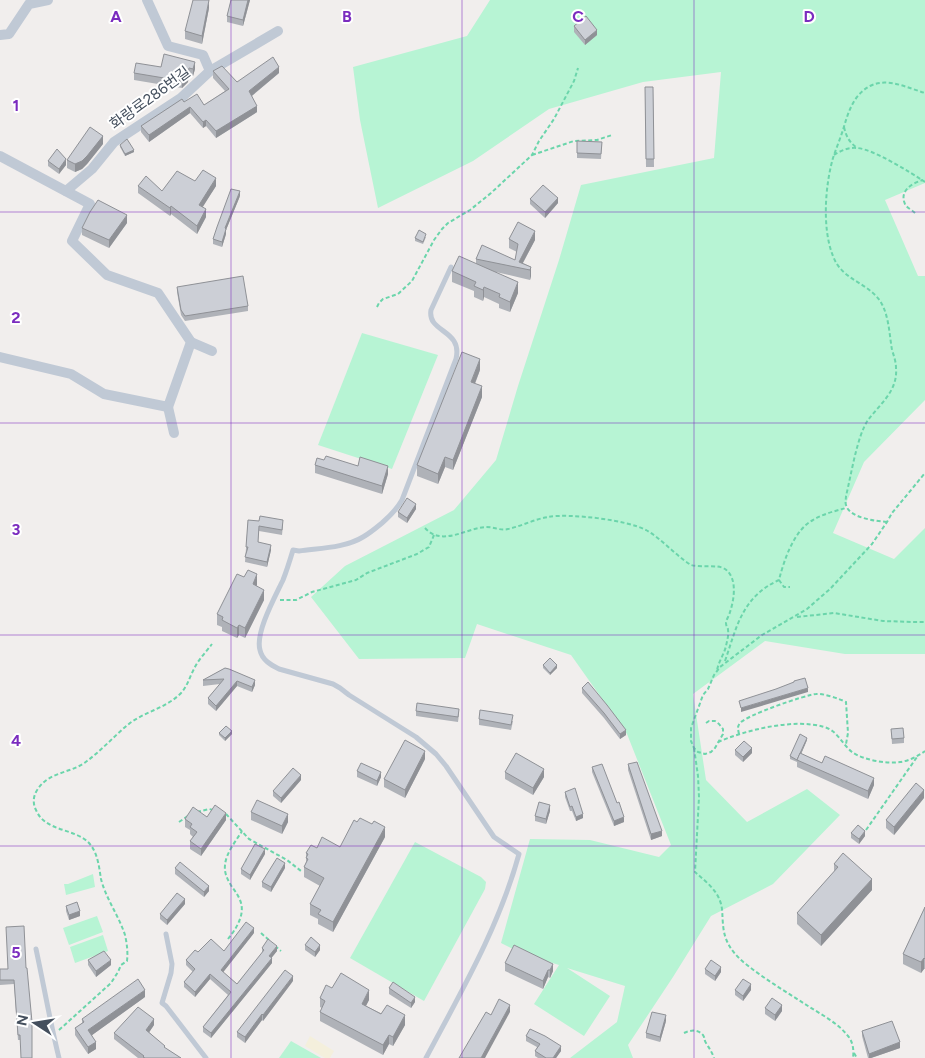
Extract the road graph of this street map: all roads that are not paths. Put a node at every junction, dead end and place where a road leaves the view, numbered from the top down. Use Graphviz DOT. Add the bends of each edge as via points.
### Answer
graph roads {
  1 [pos="48,0"];
  2 [pos="147,0"];
  3 [pos="278,31"];
  4 [pos="0,35"];
  5 [pos="210,71"];
  6 [pos="0,156"];
  7 [pos="66,191"];
  8 [pos="451,267"];
  9 [pos="191,342"];
  10 [pos="212,351"];
  11 [pos="0,356"];
  12 [pos="168,407"];
  13 [pos="174,433"];
  14 [pos="166,934"];
  15 [pos="36,949"];
  16 [pos="59,1058"];
  17 [pos="206,1058"];
  18 [pos="426,1058"];
  1 -- 4 [label="street" via="29,4 9,34"];
  2 -- 5 [label="street, 화랑로286번길" via="168,46 203,56"];
  3 -- 5 [label="street, 화랑로286번길"];
  5 -- 7 [label="street, 화랑로286번길" via="181,98 114,142 92,169"];
  6 -- 7 [label="street"];
  7 -- 9 [label="street" via="90,204 72,241 108,275 158,293"];
  8 -- 18 [label="lane" via="430,316 432,322 453,339 458,352 402,500 387,519 364,537 338,546 293,550 259,643 261,654 272,666 333,684 416,737 446,766 494,838 519,854 491,933"];
  9 -- 10 [label="street"];
  9 -- 12 [label="street"];
  11 -- 12 [label="street" via="71,374 104,394"];
  12 -- 13 [label="street"];
  14 -- 17 [label="lane" via="172,964 162,1003"];
  15 -- 16 [label="lane"];
}
